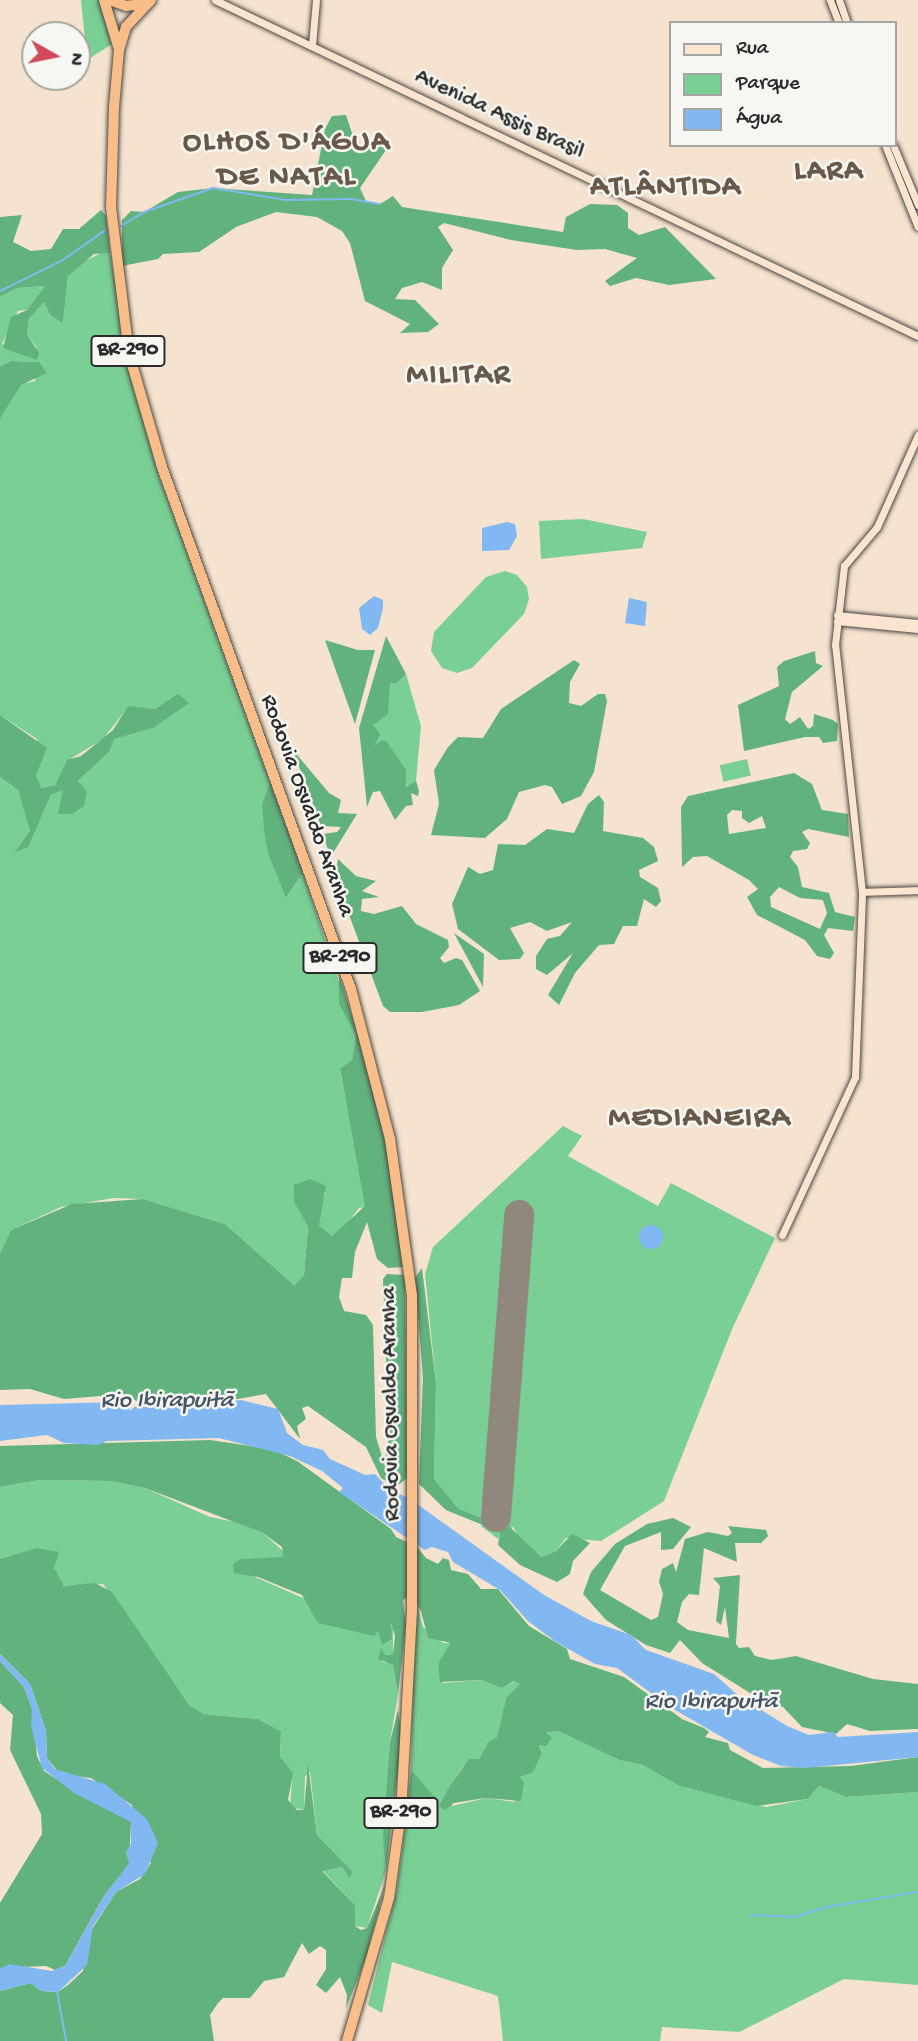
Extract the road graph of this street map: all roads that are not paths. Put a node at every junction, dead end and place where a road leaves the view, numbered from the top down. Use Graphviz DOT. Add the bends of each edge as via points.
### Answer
graph roads {
  1 [pos="106,0"];
  2 [pos="215,0"];
  3 [pos="316,0"];
  4 [pos="830,0"];
  5 [pos="839,0"];
  6 [pos="151,1"];
  7 [pos="838,21"];
  8 [pos="846,21"];
  9 [pos="312,45"];
  10 [pos="119,50"];
  11 [pos="886,147"];
  12 [pos="894,147"];
  13 [pos="918,205"];
  14 [pos="918,228"];
  15 [pos="918,336"];
  16 [pos="918,435"];
  17 [pos="915,451"];
  18 [pos="837,618"];
  19 [pos="916,626"];
  20 [pos="918,890"];
  21 [pos="862,892"];
  22 [pos="782,1235"];
  23 [pos="347,2041"];
  1 -- 6 [label="highway" via="126,6"];
  1 -- 10 [label="highway, BR-290"];
  2 -- 9 [label="main road, Avenida Assis Brasil"];
  3 -- 9 [label="main road"];
  4 -- 7 [label="main road"];
  5 -- 8 [label="main road"];
  6 -- 10 [label="highway, BR-290" via="130,20"];
  9 -- 15 [label="main road, Avenida Assis Brasil"];
  10 -- 23 [label="highway, Rodovia Osvaldo Aranha / BR-290" via="111,207 129,354 162,467 310,870 373,1068 402,1205 412,1295 414,1472 412,1611 396,1855 376,1953"];
  11 -- 14 [label="main road"];
  12 -- 13 [label="main road"];
  16 -- 17 [label="main road"];
  17 -- 18 [label="main road" via="877,527 844,566"];
  18 -- 19 [label="main road"];
  18 -- 21 [label="main road" via="835,645"];
  20 -- 21 [label="main road"];
  21 -- 22 [label="main road" via="855,1077"];
}
